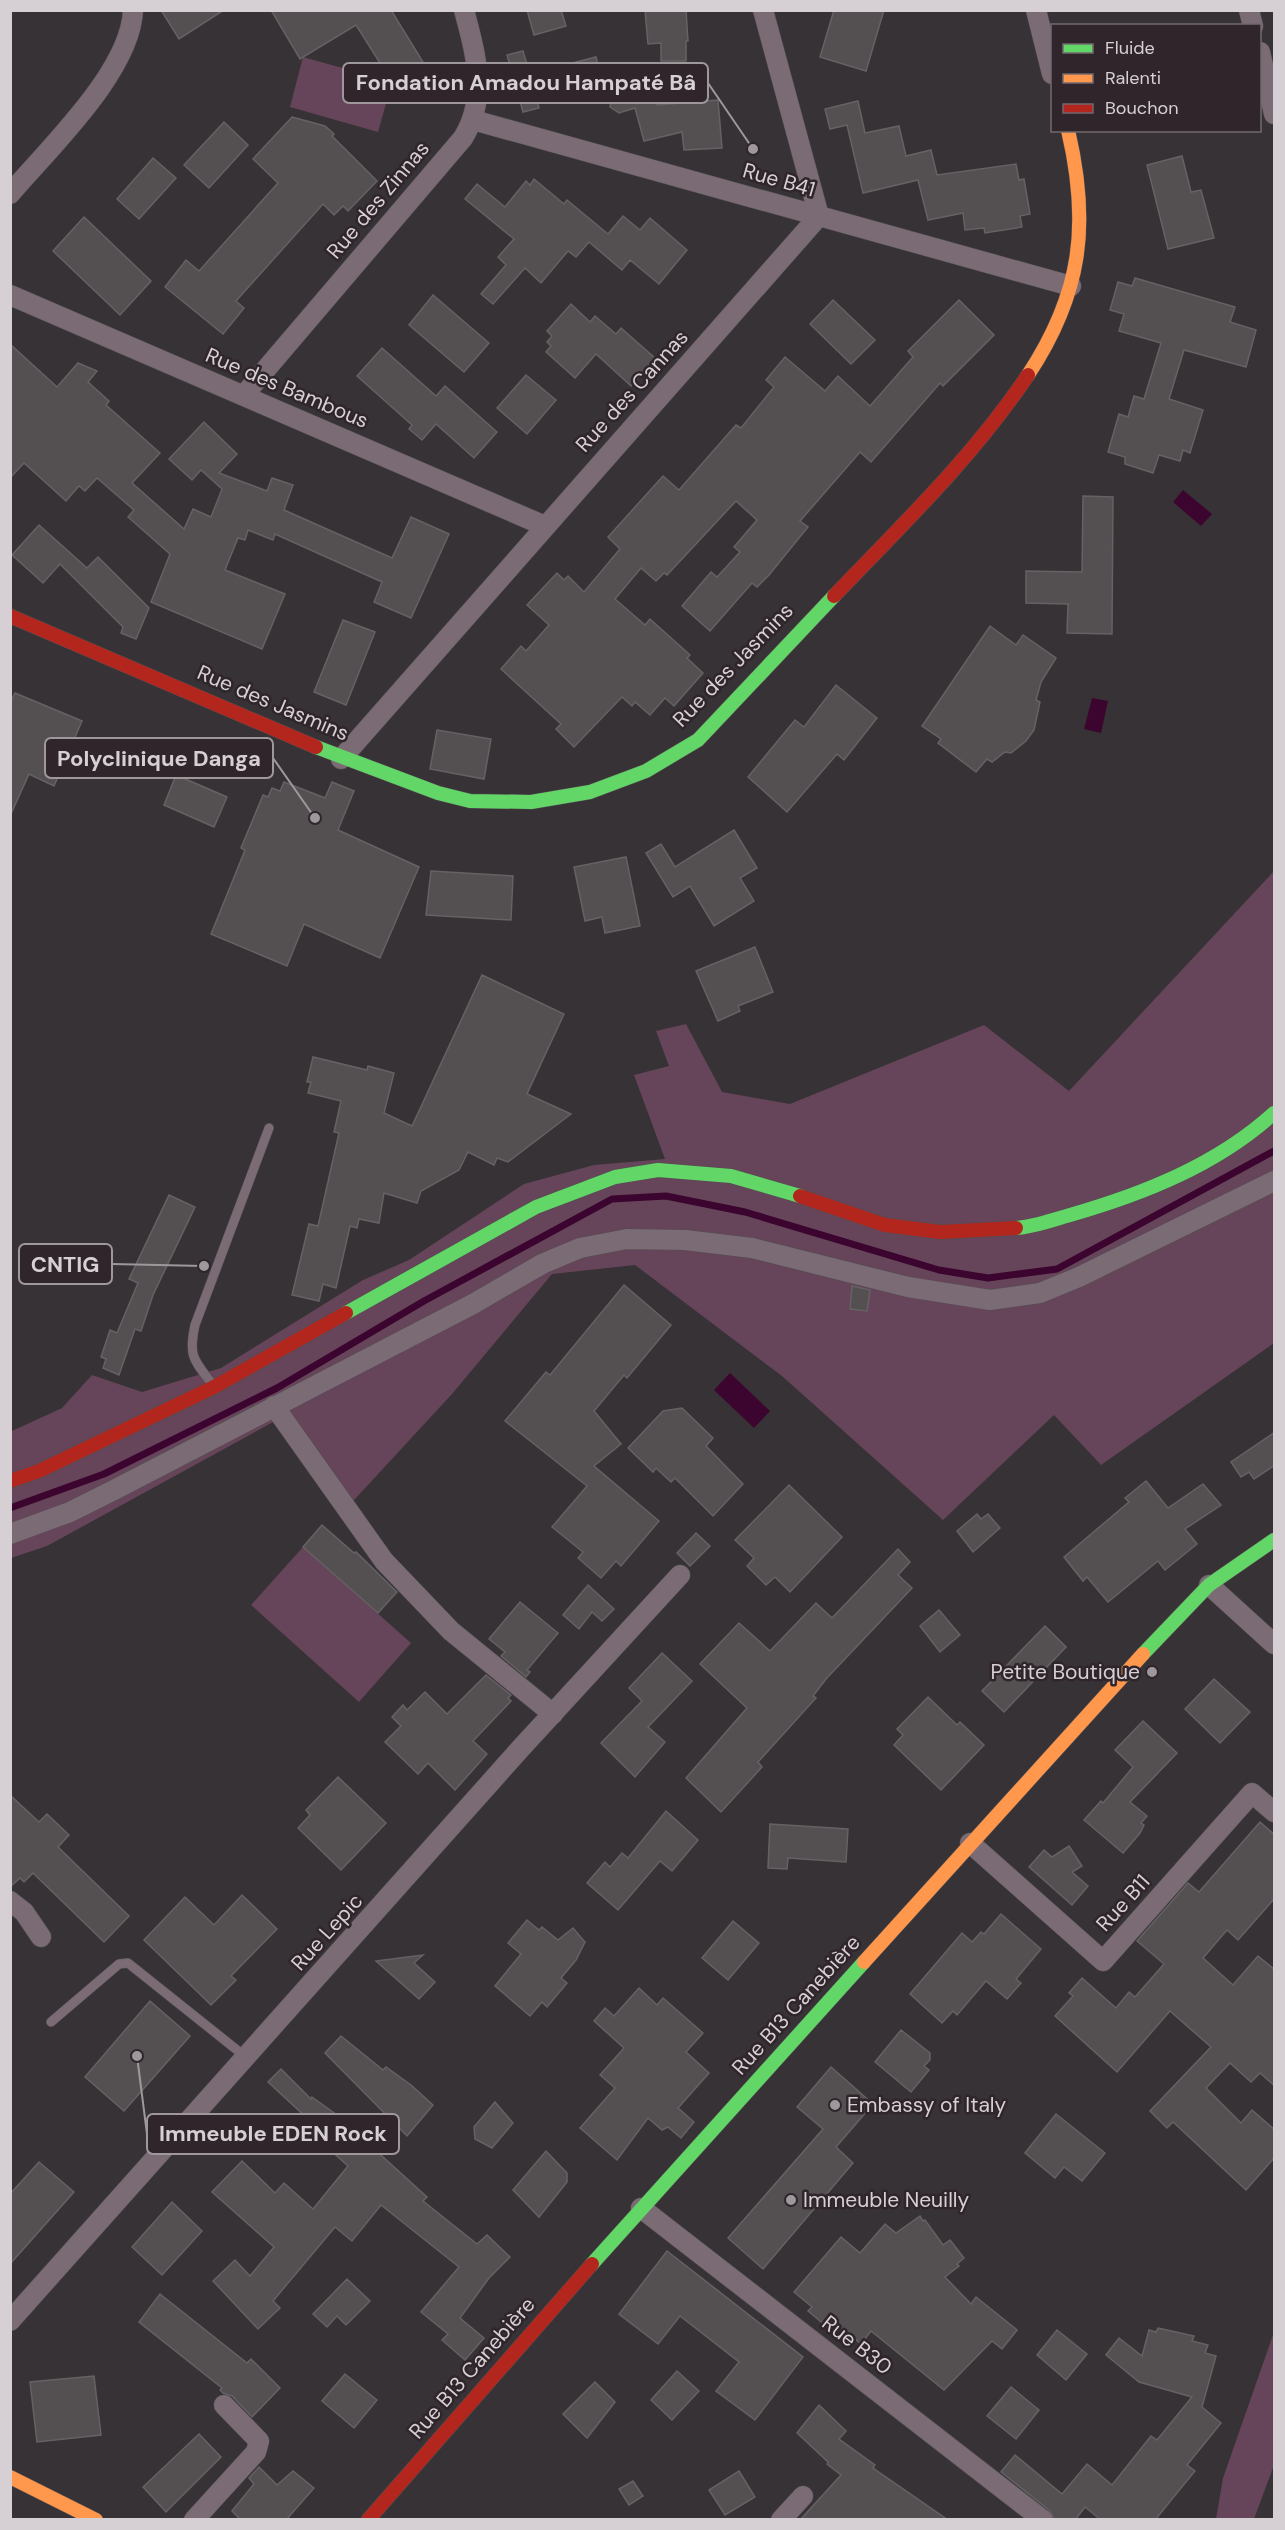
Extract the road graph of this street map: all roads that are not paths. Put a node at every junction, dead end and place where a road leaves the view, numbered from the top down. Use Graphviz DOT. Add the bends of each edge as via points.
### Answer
graph roads {
  1 [pos="133,10"];
  2 [pos="464,10"];
  3 [pos="763,10"];
  4 [pos="1036,10"];
  5 [pos="1261,56"];
  6 [pos="1051,66"];
  7 [pos="1275,114"];
  8 [pos="473,120"];
  9 [pos="1068,132"];
  10 [pos="10,194"];
  11 [pos="819,216"];
  12 [pos="1071,286"];
  13 [pos="10,295"];
  14 [pos="244,395"];
  15 [pos="544,526"];
  16 [pos="10,616"];
  17 [pos="341,759"];
  18 [pos="1275,1113"];
  19 [pos="269,1128"];
  20 [pos="1275,1181"];
  21 [pos="214,1387"];
  22 [pos="274,1406"];
  23 [pos="10,1481"];
  24 [pos="10,1534"];
  25 [pos="1275,1540"];
  26 [pos="680,1575"];
  27 [pos="1209,1585"];
  28 [pos="1275,1644"];
  29 [pos="553,1714"];
  30 [pos="1275,1812"];
  31 [pos="970,1843"];
  32 [pos="10,1902"];
  33 [pos="41,1937"];
  34 [pos="51,2022"];
  35 [pos="247,2058"];
  36 [pos="641,2208"];
  37 [pos="10,2321"];
  38 [pos="224,2405"];
  39 [pos="10,2477"];
  40 [pos="803,2496"];
  41 [pos="781,2519"];
  42 [pos="96,2520"];
  43 [pos="194,2520"];
  44 [pos="368,2520"];
  45 [pos="1043,2520"];
  1 -- 10 [label="street" via="133,27 119,60 92,98"];
  2 -- 8 [label="street, Rue des Zinnas" via="480,87"];
  3 -- 11 [label="street"];
  4 -- 6 [label="street"];
  5 -- 7 [label="street"];
  8 -- 11 [label="street, Rue B41"];
  8 -- 14 [label="street, Rue des Zinnas" via="463,138"];
  9 -- 12 [label="street, Rue des Jasmins" via="1080,229"];
  11 -- 12 [label="street, Rue B41"];
  11 -- 15 [label="street, Rue des Cannas"];
  12 -- 17 [label="street, Rue des Jasmins" via="1034,364 956,469 698,740 678,754 618,784 584,795 509,803 468,801"];
  13 -- 14 [label="street, Rue des Bambous"];
  14 -- 15 [label="street, Rue des Bambous"];
  15 -- 17 [label="street, Rue des Cannas"];
  16 -- 17 [label="street, Rue des Jasmins"];
  18 -- 21 [label="street" via="1253,1132 1190,1171 1109,1204 1027,1227 940,1232 885,1225 731,1176 658,1170 615,1177 536,1207"];
  19 -- 21 [label="lane" via="190,1347 195,1362"];
  20 -- 22 [label="street" via="1080,1278 1040,1293 990,1300 908,1287 752,1248 685,1240 627,1239 580,1248 542,1264 473,1304"];
  21 -- 23 [label="street" via="39,1471"];
  22 -- 24 [label="street" via="87,1503"];
  22 -- 29 [label="street" via="384,1561 451,1631"];
  25 -- 27 [label="street, Rue B13 Canebière"];
  26 -- 29 [label="street, Rue Lepic"];
  27 -- 28 [label="street"];
  27 -- 31 [label="street, Rue B13 Canebière"];
  29 -- 35 [label="street, Rue Lepic"];
  30 -- 31 [label="street, Rue B11" via="1252,1792 1103,1961"];
  31 -- 36 [label="street, Rue B13 Canebière"];
  32 -- 33 [label="street" via="24,1912"];
  34 -- 35 [label="lane" via="119,1964 128,1963"];
  35 -- 37 [label="street, Rue Lepic"];
  36 -- 44 [label="street, Rue B13 Canebière"];
  36 -- 45 [label="street, Rue B30"];
  38 -- 43 [label="street" via="259,2441 256,2452"];
  39 -- 42 [label="street"];
  40 -- 41 [label="street"];
}
